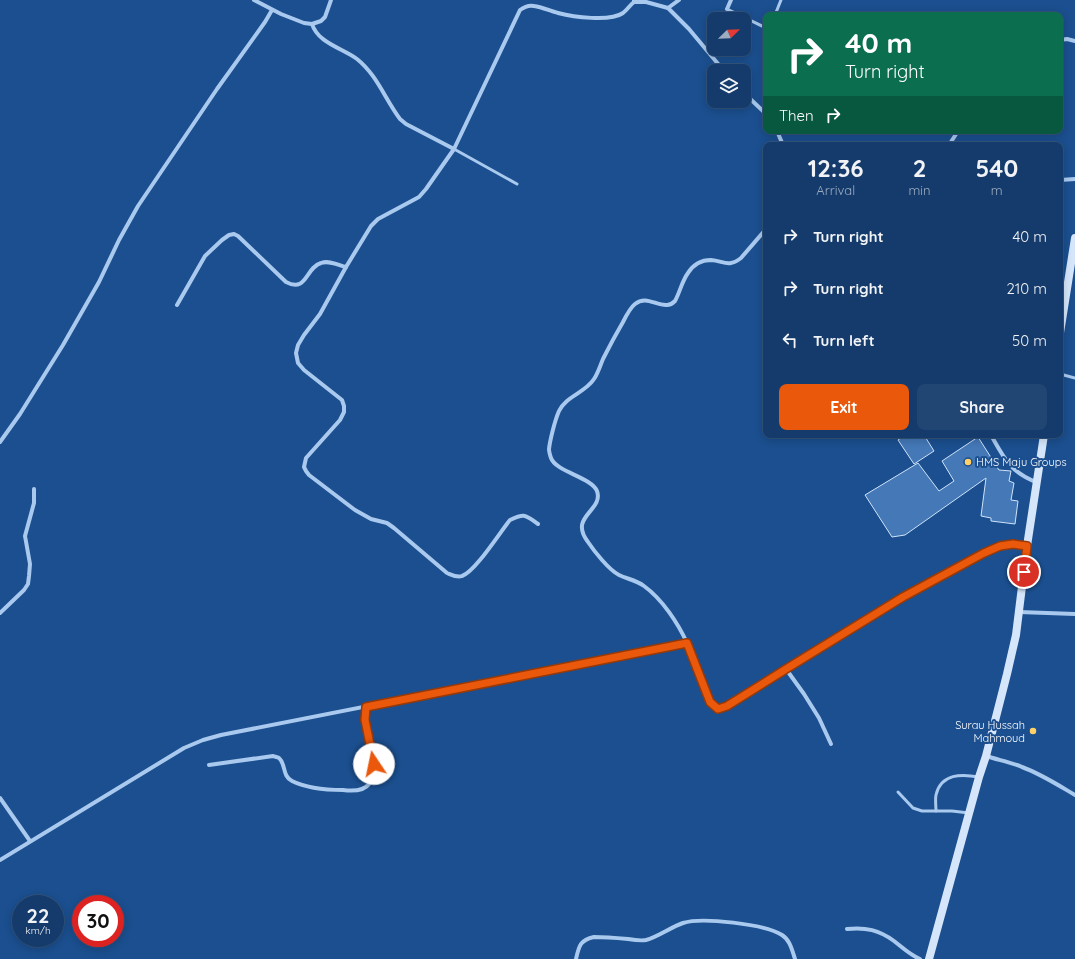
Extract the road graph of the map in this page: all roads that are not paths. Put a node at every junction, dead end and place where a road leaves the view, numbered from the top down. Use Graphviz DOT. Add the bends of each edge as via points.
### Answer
graph roads {
  1 [pos="254,0"];
  2 [pos="331,0"];
  3 [pos="679,0"];
  4 [pos="731,0"];
  5 [pos="781,0"];
  6 [pos="634,1"];
  7 [pos="668,8"];
  8 [pos="726,9"];
  9 [pos="272,10"];
  10 [pos="776,12"];
  11 [pos="312,24"];
  12 [pos="763,27"];
  13 [pos="1063,40"];
  14 [pos="1075,41"];
  15 [pos="718,64"];
  16 [pos="751,100"];
  17 [pos="763,111"];
  18 [pos="454,149"];
  19 [pos="1075,179"];
  20 [pos="1063,180"];
  21 [pos="517,184"];
  22 [pos="763,233"];
  23 [pos="1075,238"];
  24 [pos="346,267"];
  25 [pos="177,305"];
  26 [pos="1063,314"];
  27 [pos="1063,375"];
  28 [pos="1075,378"];
  29 [pos="993,438"];
  30 [pos="1044,438"];
  31 [pos="0,442"];
  32 [pos="1037,482"];
  33 [pos="34,488"];
  34 [pos="538,524"];
  35 [pos="1027,546"];
  36 [pos="1019,612"];
  37 [pos="0,613"];
  38 [pos="1075,614"];
  39 [pos="687,643"];
  40 [pos="786,669"];
  41 [pos="366,707"];
  42 [pos="831,744"];
  43 [pos="986,756"];
  44 [pos="209,765"];
  45 [pos="978,777"];
  46 [pos="898,792"];
  47 [pos="1075,795"];
  48 [pos="0,798"];
  49 [pos="936,811"];
  50 [pos="969,813"];
  51 [pos="30,841"];
  52 [pos="0,860"];
  53 [pos="847,929"];
  54 [pos="576,959"];
  55 [pos="794,959"];
  56 [pos="920,959"];
  57 [pos="928,959"];
  1 -- 9 [label="street"];
  2 -- 11 [label="street" via="325,17"];
  3 -- 7 [label="street"];
  4 -- 8 [label="street"];
  5 -- 10 [label="lane"];
  6 -- 7 [label="street"];
  6 -- 18 [label="street" via="623,13 611,18 560,14 534,6 520,10"];
  7 -- 15 [label="street"];
  8 -- 12 [label="lane"];
  9 -- 11 [label="street"];
  9 -- 31 [label="street" via="138,206 63,345"];
  11 -- 18 [label="street" via="319,36 364,66 400,119"];
  13 -- 14 [label="street"];
  16 -- 17 [label="street"];
  18 -- 21 [label="lane"];
  18 -- 24 [label="street" via="420,197 378,219 371,226"];
  19 -- 20 [label="street"];
  22 -- 39 [label="street" via="736,262 725,264 712,260 694,266 687,274 675,302 667,305 647,301 634,305 615,335 594,379 562,406 549,451 552,460 558,466 589,483 596,490 598,498 595,505 582,522 581,528 587,541 617,574 642,584 651,591 671,614"];
  23 -- 26 [label="street"];
  24 -- 25 [label="street" via="330,262 320,263 302,283 292,285 238,236 229,235 205,256"];
  24 -- 34 [label="street" via="320,314 298,345 296,353 298,363 304,370 342,400 344,406 340,420 306,458 306,471 355,510 371,519 387,523 455,576 462,576 474,568 510,520 519,515 527,516"];
  27 -- 28 [label="lane"];
  29 -- 32 [label="street" via="1002,456 1016,472"];
  30 -- 32 [label="street"];
  32 -- 35 [label="street"];
  33 -- 37 [label="street" via="34,503 25,536 30,564 28,584"];
  35 -- 36 [label="street"];
  35 -- 40 [label="street" via="1000,546 984,553 903,597"];
  36 -- 38 [label="street"];
  36 -- 43 [label="street" via="1016,636"];
  39 -- 40 [label="street" via="710,702 718,709"];
  39 -- 41 [label="street"];
  40 -- 42 [label="street" via="820,718"];
  41 -- 44 [label="street" via="365,720 374,764 373,777 369,785 360,789 330,790 292,781 284,772 280,759 274,756"];
  41 -- 51 [label="street" via="203,740 184,748"];
  43 -- 45 [label="street"];
  43 -- 47 [label="street" via="1036,772"];
  45 -- 49 [label="lane" via="959,775 945,781 939,787 936,796"];
  45 -- 50 [label="street"];
  46 -- 49 [label="lane" via="913,808"];
  48 -- 51 [label="street"];
  49 -- 50 [label="lane"];
  50 -- 57 [label="street"];
  51 -- 52 [label="street"];
  53 -- 56 [label="street" via="858,928 878,932"];
  54 -- 55 [label="street" via="578,948 586,938 646,940 683,923 699,920 753,926 782,935 792,949"];
}
